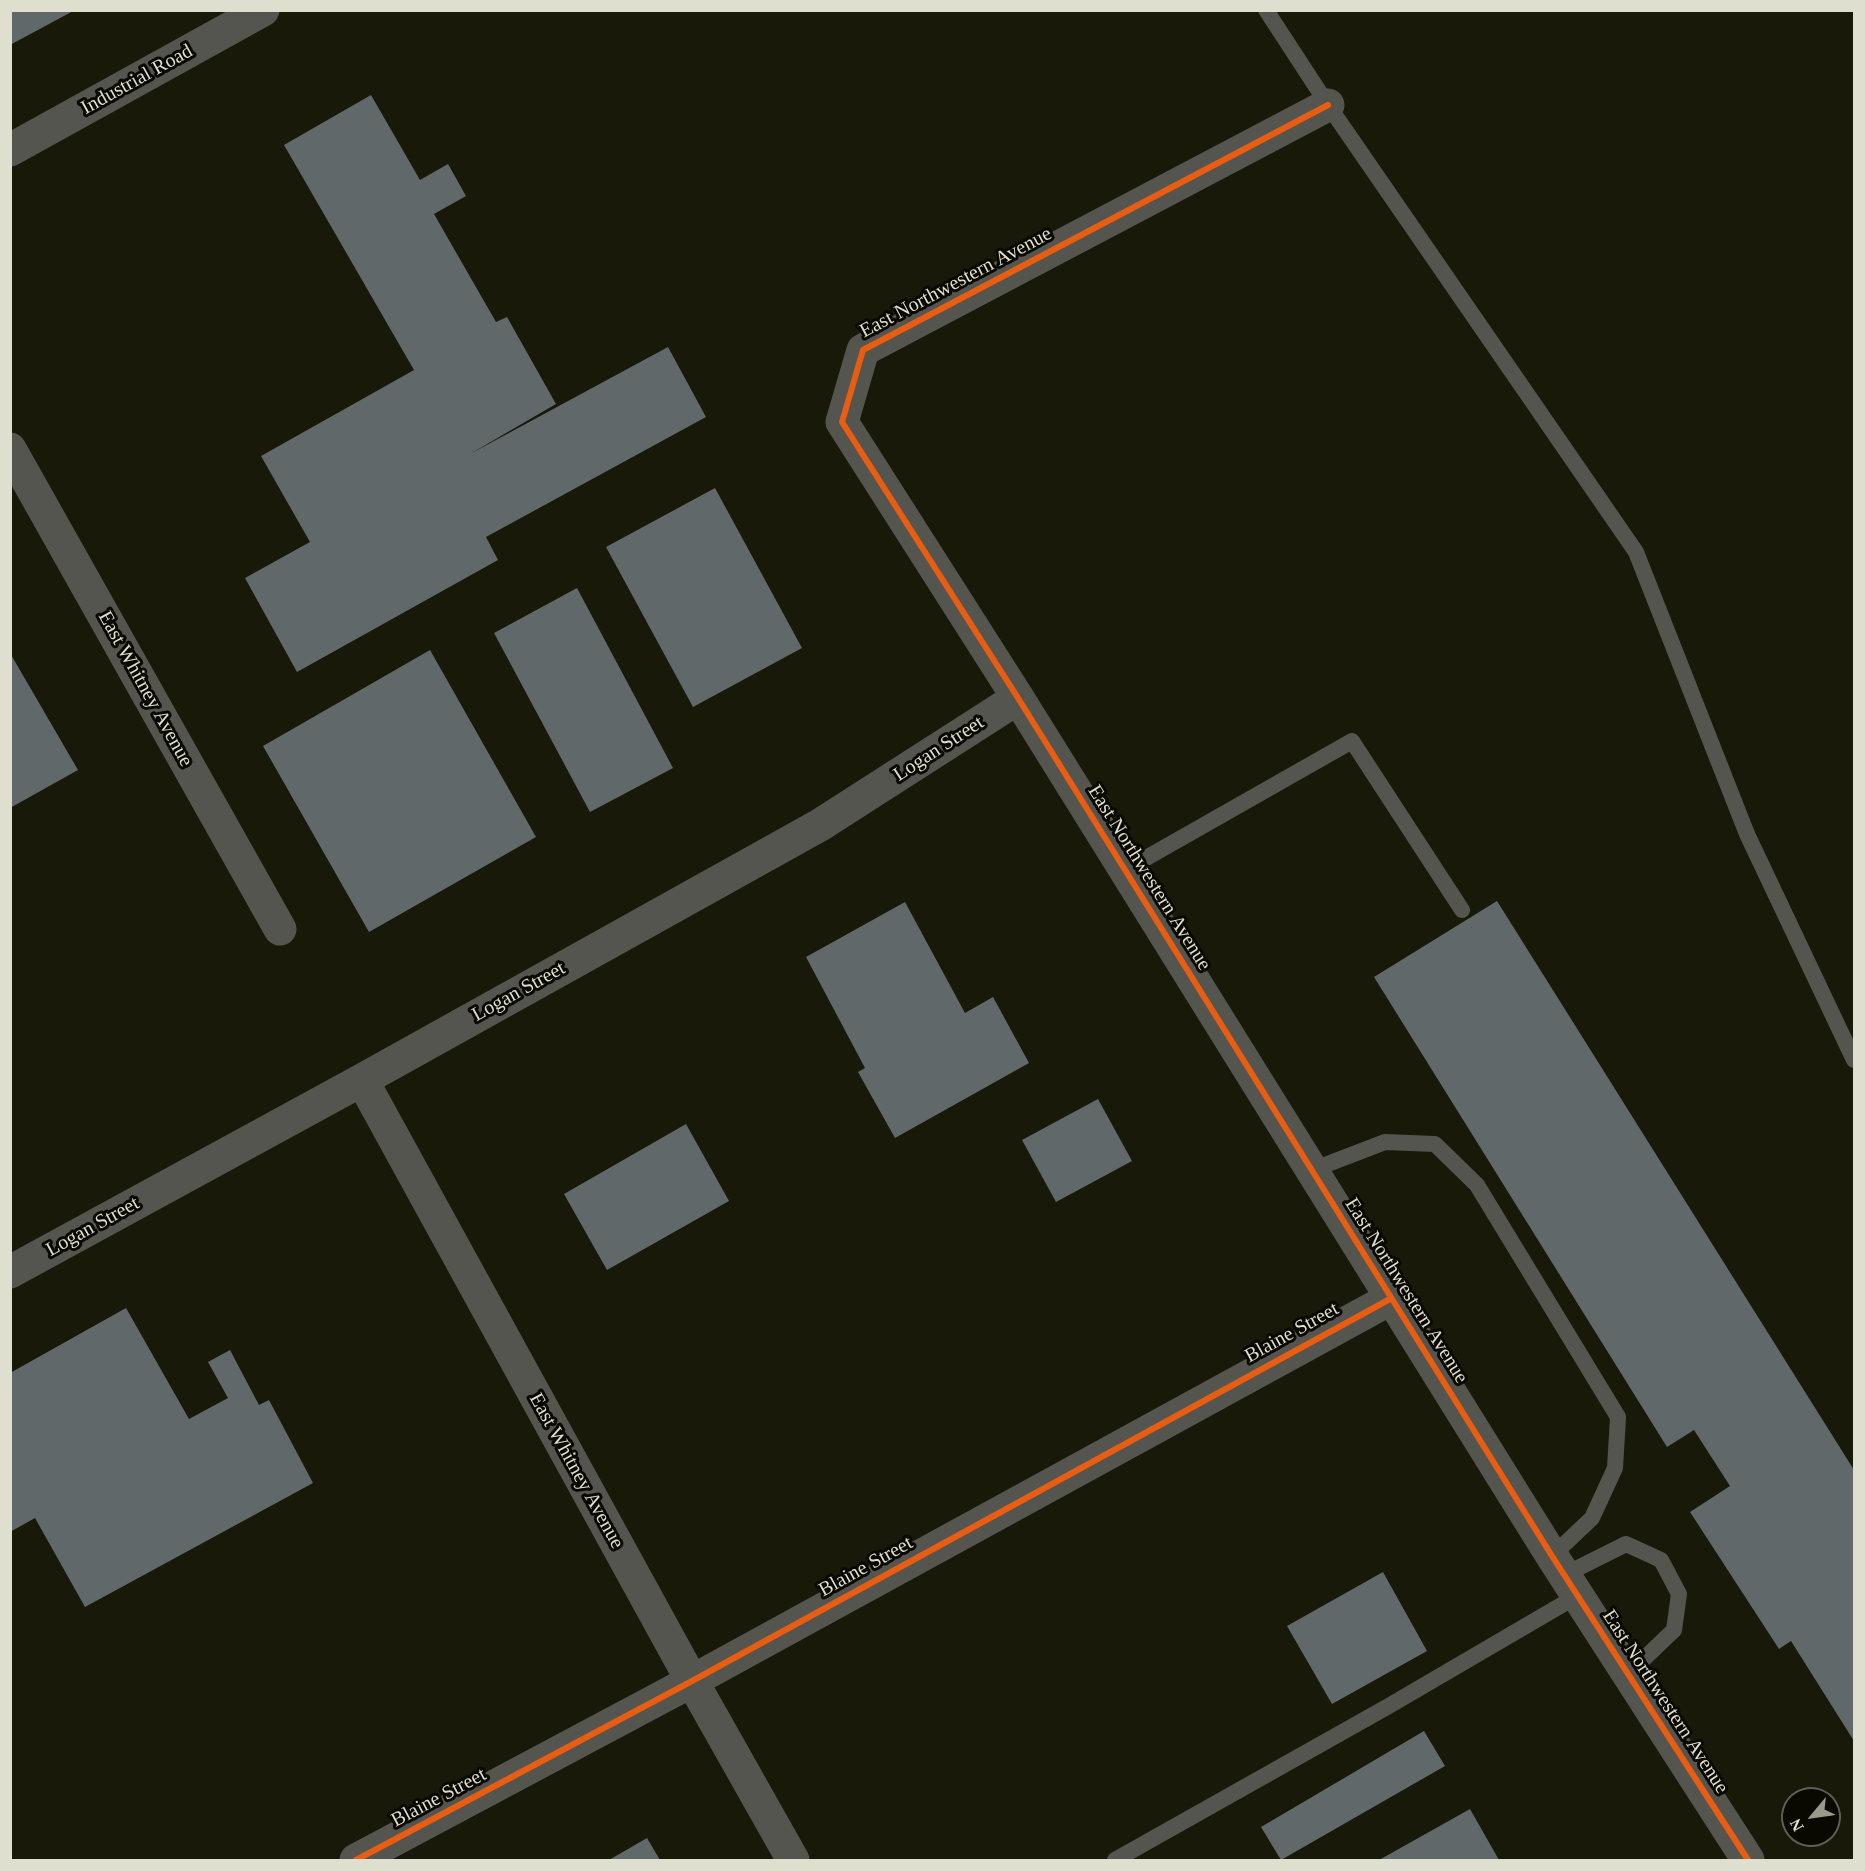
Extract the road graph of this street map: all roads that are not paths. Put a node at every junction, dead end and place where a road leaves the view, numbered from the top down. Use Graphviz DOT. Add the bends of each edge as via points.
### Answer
graph roads {
  1 [pos="263,10"];
  2 [pos="1266,10"];
  3 [pos="1328,105"];
  4 [pos="10,150"];
  5 [pos="10,449"];
  6 [pos="1018,698"];
  7 [pos="1125,870"];
  8 [pos="1462,910"];
  9 [pos="280,929"];
  10 [pos="1854,1060"];
  11 [pos="362,1080"];
  12 [pos="1312,1170"];
  13 [pos="10,1272"];
  14 [pos="1390,1299"];
  15 [pos="1564,1576"];
  16 [pos="1628,1674"];
  17 [pos="692,1681"];
  18 [pos="356,1860"];
  19 [pos="793,1860"];
  20 [pos="1115,1860"];
  21 [pos="1748,1860"];
  1 -- 4 [label="street, Industrial Road"];
  2 -- 3 [label="lane"];
  3 -- 6 [label="street, East Northwestern Avenue" via="863,350 842,422"];
  3 -- 10 [label="lane" via="1636,552 1747,834"];
  5 -- 9 [label="street, East Whitney Avenue"];
  6 -- 7 [label="street, East Northwestern Avenue"];
  6 -- 11 [label="street, Logan Street" via="820,825"];
  7 -- 8 [label="lane" via="1352,741"];
  7 -- 12 [label="street, East Northwestern Avenue"];
  11 -- 13 [label="street, Logan Street"];
  11 -- 17 [label="street, East Whitney Avenue"];
  12 -- 14 [label="street, East Northwestern Avenue"];
  12 -- 15 [label="lane" via="1385,1142 1435,1144 1477,1185 1618,1417 1615,1468"];
  14 -- 15 [label="street, East Northwestern Avenue"];
  14 -- 17 [label="street, Blaine Street"];
  15 -- 16 [label="street, East Northwestern Avenue"];
  15 -- 16 [label="lane" via="1626,1544 1661,1560 1679,1594 1674,1630"];
  15 -- 20 [label="lane" via="1387,1707"];
  16 -- 21 [label="street, East Northwestern Avenue"];
  17 -- 18 [label="street, Blaine Street"];
  17 -- 19 [label="street, East Whitney Avenue"];
}
